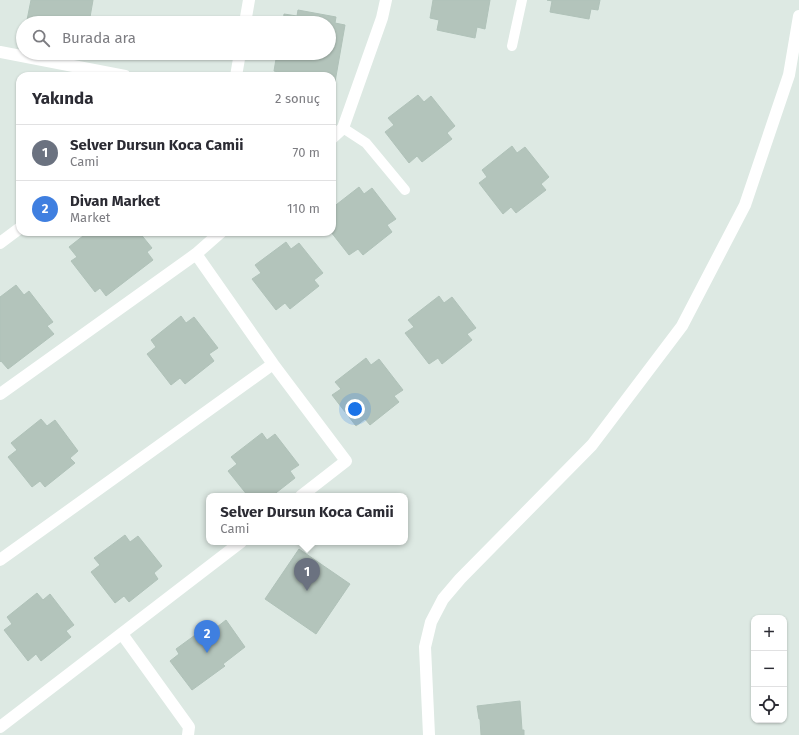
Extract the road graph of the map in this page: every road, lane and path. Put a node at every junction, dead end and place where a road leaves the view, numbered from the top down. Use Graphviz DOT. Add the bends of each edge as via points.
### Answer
graph roads {
  1 [pos="249,0"];
  2 [pos="386,0"];
  3 [pos="522,0"];
  4 [pos="246,16"];
  5 [pos="799,16"];
  6 [pos="512,46"];
  7 [pos="0,52"];
  8 [pos="16,55"];
  9 [pos="42,60"];
  10 [pos="239,60"];
  11 [pos="104,72"];
  12 [pos="237,72"];
  13 [pos="338,127"];
  14 [pos="405,190"];
  15 [pos="16,231"];
  16 [pos="216,236"];
  17 [pos="0,243"];
  18 [pos="196,254"];
  19 [pos="273,364"];
  20 [pos="0,394"];
  21 [pos="305,493"];
  22 [pos="237,545"];
  23 [pos="0,560"];
  24 [pos="122,634"];
  25 [pos="0,727"];
  26 [pos="190,732"];
  27 [pos="429,735"];
  1 -- 4 [label="street"];
  2 -- 13 [label="street" via="382,18"];
  3 -- 6 [label="lane"];
  5 -- 27 [label="street" via="789,75 745,205 682,326 592,444 465,574 443,599 431,622 425,648"];
  7 -- 8 [label="street"];
  9 -- 11 [label="street"];
  10 -- 12 [label="street"];
  13 -- 14 [label="lane" via="366,143"];
  15 -- 17 [label="street"];
  16 -- 18 [label="street"];
  18 -- 19 [label="street"];
  18 -- 20 [label="street"];
  19 -- 21 [label="street" via="346,461"];
  19 -- 23 [label="street"];
  22 -- 24 [label="street"];
  24 -- 25 [label="street"];
  24 -- 26 [label="street"];
}
